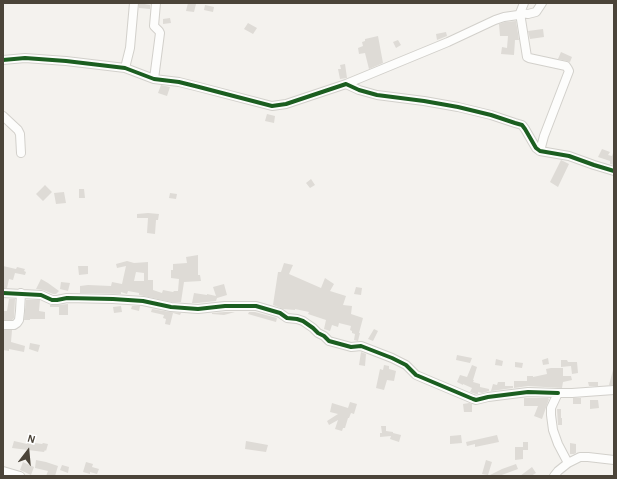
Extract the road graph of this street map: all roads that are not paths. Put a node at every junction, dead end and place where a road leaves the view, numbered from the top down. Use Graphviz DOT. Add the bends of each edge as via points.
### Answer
graph roads {
  1 [pos="134,3"];
  2 [pos="156,3"];
  3 [pos="524,3"];
  4 [pos="542,3"];
  5 [pos="520,13"];
  6 [pos="3,60"];
  7 [pos="125,68"];
  8 [pos="154,80"];
  9 [pos="346,84"];
  10 [pos="3,116"];
  11 [pos="540,151"];
  12 [pos="21,153"];
  13 [pos="614,171"];
  14 [pos="3,292"];
  15 [pos="21,293"];
  16 [pos="3,325"];
  17 [pos="614,390"];
  18 [pos="558,393"];
  19 [pos="614,460"];
  20 [pos="568,463"];
  21 [pos="3,471"];
  22 [pos="20,476"];
  23 [pos="554,476"];
  1 -- 7 [label="street" via="130,48"];
  2 -- 8 [label="street" via="154,26 160,33"];
  3 -- 5 [label="street"];
  4 -- 5 [label="street" via="536,12"];
  5 -- 9 [label="street" via="495,20"];
  5 -- 11 [label="street" via="527,57 566,66 569,71"];
  6 -- 7 [label="street" via="25,58"];
  7 -- 8 [label="street"];
  8 -- 9 [label="street" via="179,82 272,106 286,104"];
  9 -- 11 [label="street" via="377,96 458,107 522,125"];
  10 -- 12 [label="street" via="20,134"];
  11 -- 13 [label="street" via="569,156"];
  14 -- 15 [label="street"];
  15 -- 16 [label="street" via="19,320 14,325"];
  15 -- 18 [label="street" via="41,295 52,300 113,299 198,309 256,306 280,313 287,318 303,321 329,341 351,347 361,346 392,358 406,365 416,375 476,400 528,392"];
  17 -- 18 [label="street"];
  18 -- 20 [label="street" via="551,408 553,430"];
  19 -- 20 [label="street" via="588,456"];
  20 -- 23 [label="street"];
  21 -- 22 [label="street"];
}
